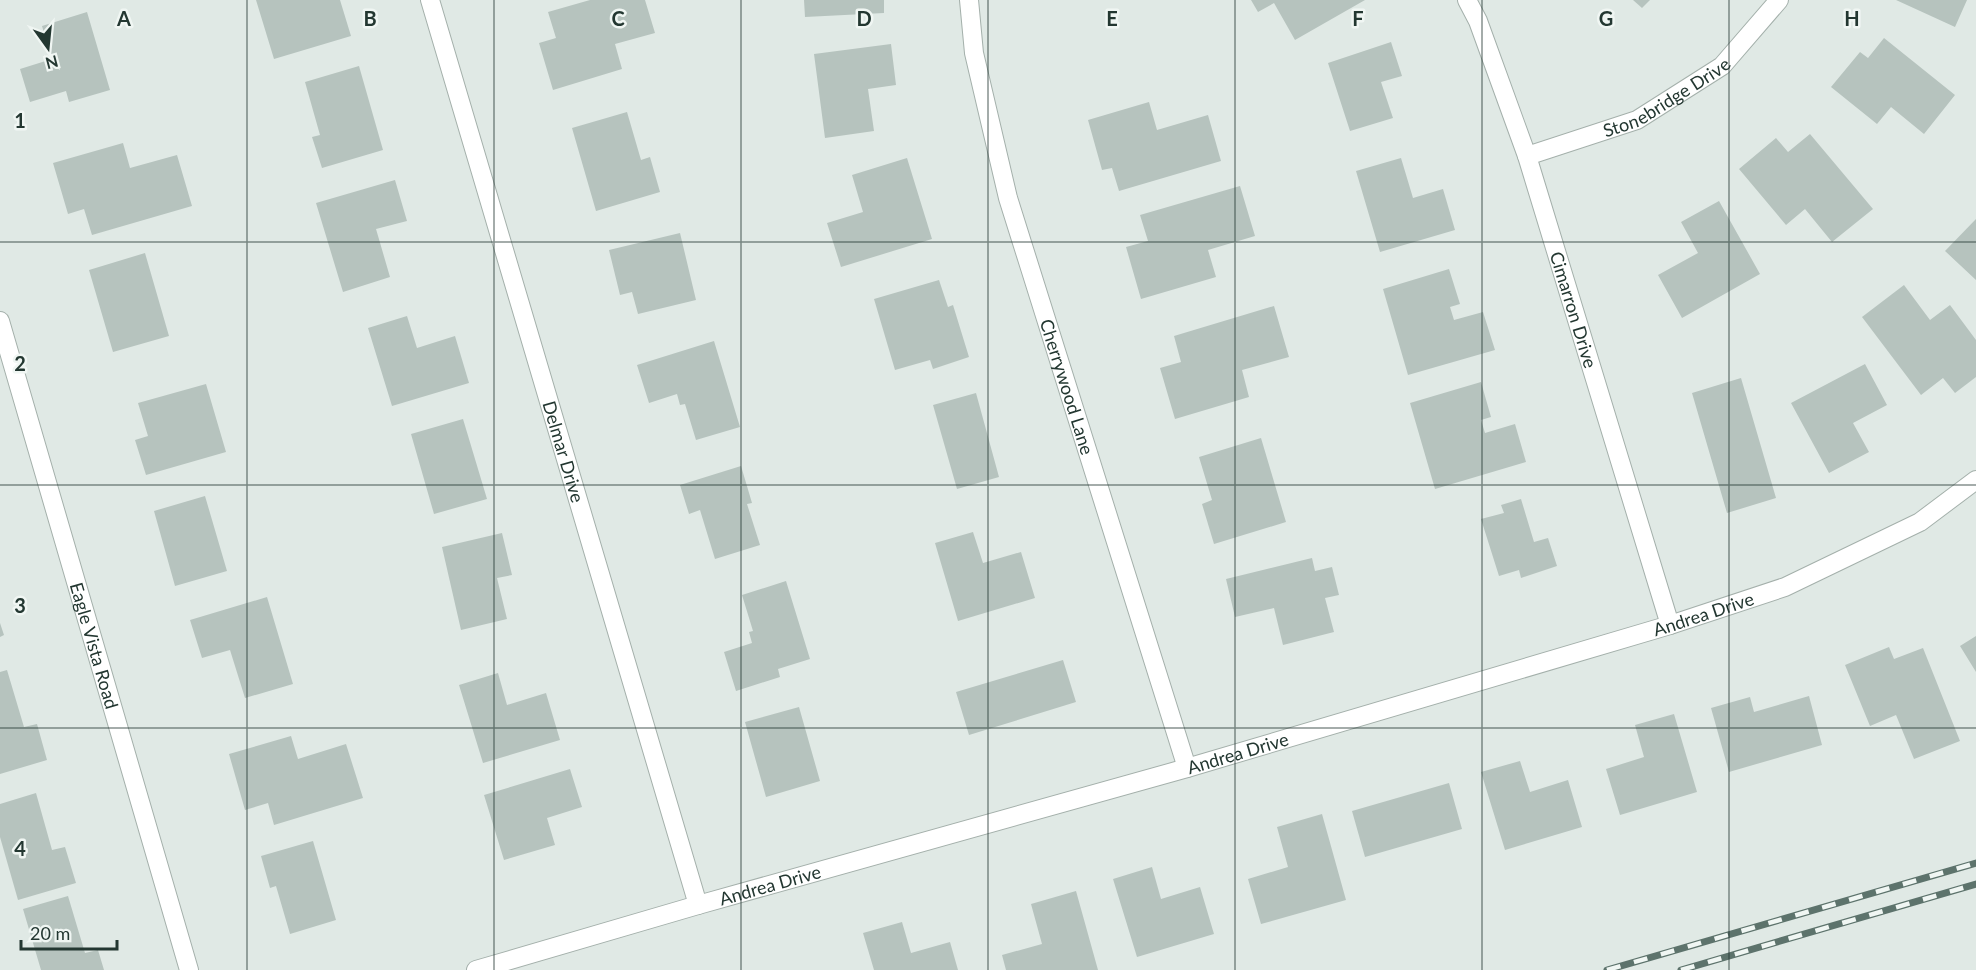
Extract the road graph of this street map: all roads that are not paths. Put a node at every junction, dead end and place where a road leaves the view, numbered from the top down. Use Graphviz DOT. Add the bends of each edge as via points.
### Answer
graph roads {
  1 [pos="430,0"];
  2 [pos="969,0"];
  3 [pos="1467,0"];
  4 [pos="1779,0"];
  5 [pos="1527,156"];
  6 [pos="0,321"];
  7 [pos="1976,480"];
  8 [pos="1670,625"];
  9 [pos="1187,768"];
  10 [pos="698,905"];
  11 [pos="189,970"];
  12 [pos="476,970"];
  1 -- 10 [label="street, Delmar Drive"];
  2 -- 9 [label="street, Cherrywood Lane" via="974,53 1008,198"];
  3 -- 5 [label="street, Cimarron Drive"];
  4 -- 5 [label="street, Stonebridge Drive" via="1722,66 1637,120"];
  5 -- 8 [label="street, Cimarron Drive"];
  6 -- 11 [label="street, Eagle Vista Road"];
  7 -- 8 [label="street, Andrea Drive" via="1920,522 1785,587"];
  8 -- 9 [label="street, Andrea Drive"];
  9 -- 10 [label="street, Andrea Drive"];
  10 -- 12 [label="street, Andrea Drive"];
}
